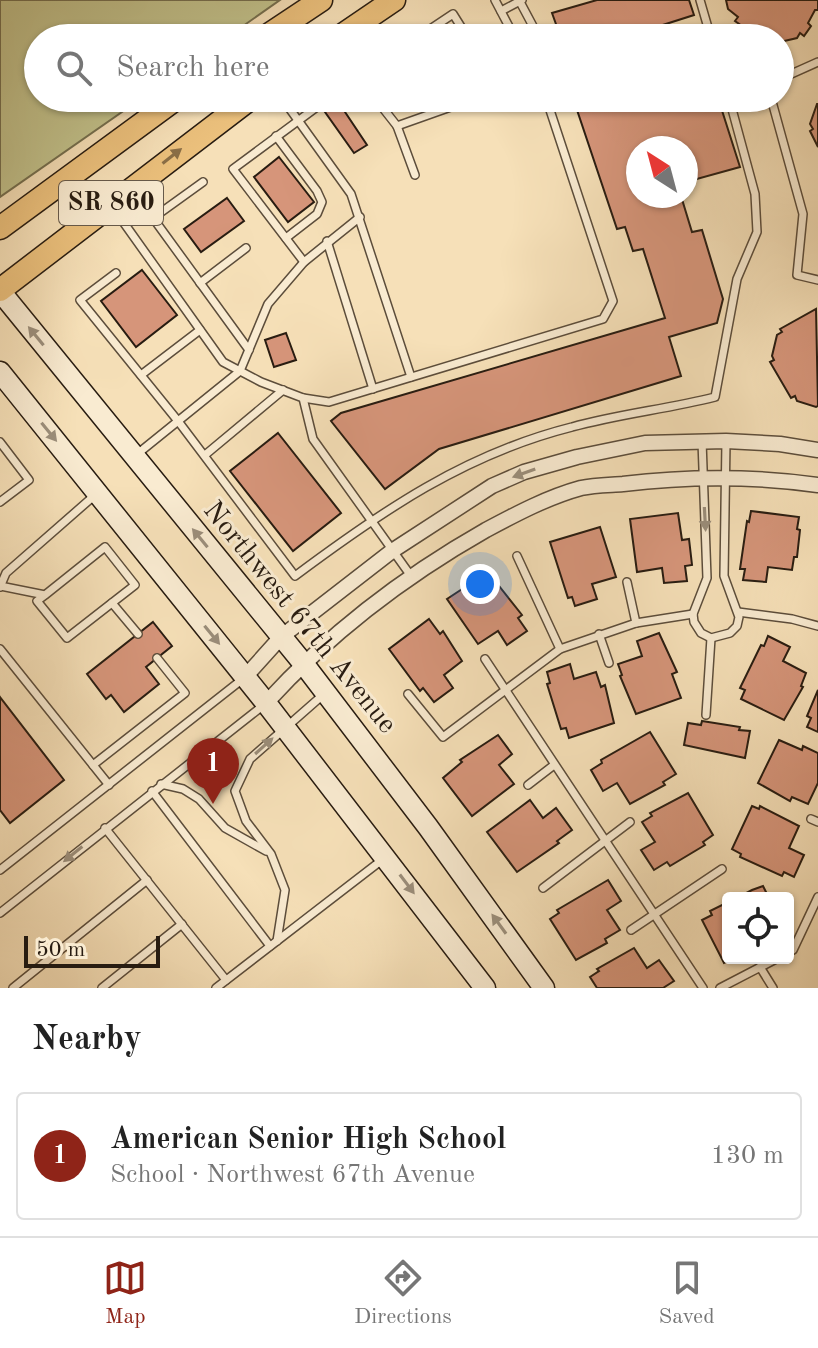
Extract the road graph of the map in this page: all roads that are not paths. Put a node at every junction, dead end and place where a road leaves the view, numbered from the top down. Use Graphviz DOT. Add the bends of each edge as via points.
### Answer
graph roads {
  1 [pos="321,0"];
  2 [pos="394,0"];
  3 [pos="495,0"];
  4 [pos="520,0"];
  5 [pos="700,0"];
  6 [pos="501,11"];
  7 [pos="285,24"];
  8 [pos="359,24"];
  9 [pos="438,24"];
  10 [pos="459,24"];
  11 [pos="508,24"];
  12 [pos="532,24"];
  13 [pos="707,24"];
  14 [pos="818,62"];
  15 [pos="794,73"];
  16 [pos="158,112"];
  17 [pos="232,112"];
  18 [pos="292,112"];
  19 [pos="309,112"];
  20 [pos="386,112"];
  21 [pos="436,112"];
  22 [pos="551,112"];
  23 [pos="733,112"];
  24 [pos="775,112"];
  25 [pos="298,120"];
  26 [pos="397,126"];
  27 [pos="276,136"];
  28 [pos="415,175"];
  29 [pos="203,182"];
  30 [pos="110,204"];
  31 [pos="360,217"];
  32 [pos="0,228"];
  33 [pos="286,238"];
  34 [pos="327,241"];
  35 [pos="246,248"];
  36 [pos="304,262"];
  37 [pos="116,273"];
  38 [pos="818,280"];
  39 [pos="200,283"];
  40 [pos="0,290"];
  41 [pos="200,330"];
  42 [pos="249,350"];
  43 [pos="240,371"];
  44 [pos="0,372"];
  45 [pos="141,375"];
  46 [pos="411,377"];
  47 [pos="373,389"];
  48 [pos="283,390"];
  49 [pos="303,398"];
  50 [pos="178,421"];
  51 [pos="702,441"];
  52 [pos="726,441"];
  53 [pos="0,442"];
  54 [pos="818,450"];
  55 [pos="205,455"];
  56 [pos="134,457"];
  57 [pos="702,477"];
  58 [pos="724,478"];
  59 [pos="818,485"];
  60 [pos="97,493"];
  61 [pos="0,502"];
  62 [pos="370,520"];
  63 [pos="392,551"];
  64 [pos="517,556"];
  65 [pos="411,576"];
  66 [pos="627,582"];
  67 [pos="0,586"];
  68 [pos="45,595"];
  69 [pos="112,603"];
  70 [pos="738,612"];
  71 [pos="693,614"];
  72 [pos="636,623"];
  73 [pos="818,626"];
  74 [pos="138,634"];
  75 [pos="599,634"];
  76 [pos="281,637"];
  77 [pos="711,638"];
  78 [pos="0,649"];
  79 [pos="560,649"];
  80 [pos="157,658"];
  81 [pos="485,659"];
  82 [pos="303,663"];
  83 [pos="609,663"];
  84 [pos="246,676"];
  85 [pos="505,690"];
  86 [pos="326,693"];
  87 [pos="408,694"];
  88 [pos="266,703"];
  89 [pos="706,715"];
  90 [pos="285,727"];
  91 [pos="93,765"];
  92 [pos="554,765"];
  93 [pos="161,784"];
  94 [pos="109,785"];
  95 [pos="528,785"];
  96 [pos="152,791"];
  97 [pos="630,822"];
  98 [pos="105,828"];
  99 [pos="604,841"];
  100 [pos="271,854"];
  101 [pos="0,856"];
  102 [pos="386,856"];
  103 [pos="4,867"];
  104 [pos="722,869"];
  105 [pos="147,880"];
  106 [pos="543,888"];
  107 [pos="818,897"];
  108 [pos="0,913"];
  109 [pos="653,915"];
  110 [pos="182,924"];
  111 [pos="631,930"];
  112 [pos="274,944"];
  113 [pos="794,948"];
  114 [pos="766,964"];
  115 [pos="760,967"];
  116 [pos="226,980"];
  117 [pos="13,988"];
  118 [pos="102,988"];
  119 [pos="216,988"];
  120 [pos="485,988"];
  121 [pos="544,988"];
  122 [pos="703,988"];
  123 [pos="720,988"];
  124 [pos="773,988"];
  1 -- 7 [label="main road"];
  2 -- 8 [label="main road"];
  3 -- 6 [label="lane"];
  4 -- 6 [label="lane"];
  4 -- 12 [label="lane"];
  5 -- 13 [label="lane"];
  6 -- 11 [label="lane"];
  9 -- 10 [label="lane" via="453,14"];
  14 -- 15 [label="lane"];
  16 -- 32 [label="main road, SR 860"];
  30 -- 17 [label="main road, SR 860, one-way"];
  18 -- 25 [label="lane"];
  19 -- 25 [label="lane"];
  20 -- 26 [label="lane"];
  21 -- 26 [label="lane"];
  22 -- 46 [label="lane" via="613,301 603,319"];
  23 -- 62 [label="lane" via="755,194 757,232 737,279 715,397 571,427 494,453 417,490"];
  24 -- 38 [label="lane" via="803,214 797,275"];
  25 -- 27 [label="lane"];
  25 -- 31 [label="lane" via="351,194"];
  26 -- 28 [label="lane"];
  27 -- 33 [label="lane" via="322,202 317,214"];
  27 -- 33 [label="lane" via="233,169"];
  29 -- 39 [label="lane" via="153,218"];
  30 -- 40 [label="main road, SR 860"];
  30 -- 41 [label="lane"];
  31 -- 34 [label="lane"];
  31 -- 46 [label="lane"];
  33 -- 36 [label="lane"];
  34 -- 36 [label="lane"];
  34 -- 47 [label="lane"];
  35 -- 39 [label="lane"];
  36 -- 42 [label="lane" via="268,304"];
  37 -- 45 [label="lane" via="80,300"];
  39 -- 42 [label="lane"];
  56 -- 40 [label="main road, Northwest 67th Avenue, one-way"];
  41 -- 43 [label="lane" via="223,362"];
  41 -- 45 [label="lane"];
  42 -- 43 [label="lane"];
  43 -- 48 [label="lane"];
  43 -- 50 [label="lane"];
  44 -- 60 [label="main road, one-way"];
  45 -- 50 [label="lane"];
  46 -- 47 [label="lane"];
  47 -- 49 [label="lane" via="329,402"];
  48 -- 49 [label="lane"];
  48 -- 55 [label="lane"];
  49 -- 62 [label="lane" via="313,439"];
  50 -- 55 [label="lane"];
  50 -- 56 [label="lane"];
  51 -- 52 [label="street"];
  51 -- 57 [label="lane"];
  51 -- 63 [label="street, one-way" via="645,443 524,472 492,486"];
  52 -- 54 [label="street"];
  52 -- 58 [label="lane"];
  53 -- 61 [label="lane" via="29,480"];
  55 -- 62 [label="lane" via="295,576"];
  76 -- 56 [label="main road, Northwest 67th Avenue, one-way"];
  57 -- 58 [label="street"];
  57 -- 65 [label="street" via="582,488 520,512"];
  57 -- 71 [label="lane, one-way" via="707,578"];
  58 -- 59 [label="street"];
  58 -- 70 [label="lane" via="724,576"];
  60 -- 67 [label="lane" via="6,573"];
  60 -- 84 [label="main road, one-way"];
  62 -- 63 [label="lane"];
  63 -- 65 [label="lane"];
  63 -- 76 [label="street"];
  64 -- 79 [label="lane"];
  65 -- 82 [label="street"];
  66 -- 72 [label="lane"];
  67 -- 68 [label="lane"];
  68 -- 69 [label="lane" via="37,601 67,638"];
  68 -- 69 [label="lane" via="105,547 135,585"];
  69 -- 74 [label="lane"];
  70 -- 73 [label="lane"];
  70 -- 77 [label="lane" via="737,626 730,633"];
  71 -- 72 [label="lane"];
  71 -- 77 [label="lane" via="701,633"];
  72 -- 75 [label="lane"];
  75 -- 79 [label="lane"];
  75 -- 83 [label="lane"];
  76 -- 82 [label="main road, Northwest 67th Avenue"];
  76 -- 84 [label="street"];
  77 -- 89 [label="lane"];
  78 -- 91 [label="lane"];
  79 -- 85 [label="lane"];
  80 -- 91 [label="lane" via="185,693"];
  81 -- 85 [label="lane"];
  82 -- 86 [label="main road, Northwest 67th Avenue"];
  82 -- 88 [label="street"];
  84 -- 88 [label="main road"];
  84 -- 94 [label="lane"];
  85 -- 87 [label="lane" via="443,737"];
  85 -- 92 [label="lane"];
  86 -- 90 [label="lane"];
  121 -- 86 [label="main road, Northwest 67th Avenue, one-way"];
  88 -- 90 [label="main road"];
  88 -- 93 [label="lane"];
  100 -- 90 [label="lane, one-way" via="246,821 235,791 250,759"];
  90 -- 102 [label="main road"];
  91 -- 94 [label="lane"];
  92 -- 95 [label="lane"];
  92 -- 99 [label="lane"];
  93 -- 96 [label="lane"];
  93 -- 100 [label="lane" via="199,799 225,828"];
  94 -- 103 [label="lane"];
  96 -- 98 [label="lane"];
  96 -- 112 [label="lane"];
  97 -- 99 [label="lane"];
  98 -- 105 [label="lane"];
  98 -- 108 [label="lane, one-way"];
  99 -- 106 [label="lane"];
  99 -- 109 [label="lane"];
  100 -- 112 [label="lane" via="285,890"];
  101 -- 103 [label="lane"];
  102 -- 112 [label="lane"];
  102 -- 120 [label="main road, one-way"];
  104 -- 109 [label="lane"];
  105 -- 110 [label="lane"];
  105 -- 117 [label="lane"];
  107 -- 113 [label="lane"];
  109 -- 111 [label="lane"];
  109 -- 122 [label="lane"];
  110 -- 116 [label="lane"];
  110 -- 118 [label="lane"];
  112 -- 116 [label="lane"];
  114 -- 115 [label="lane"];
  115 -- 123 [label="lane"];
  115 -- 124 [label="lane"];
  116 -- 119 [label="lane"];
}
